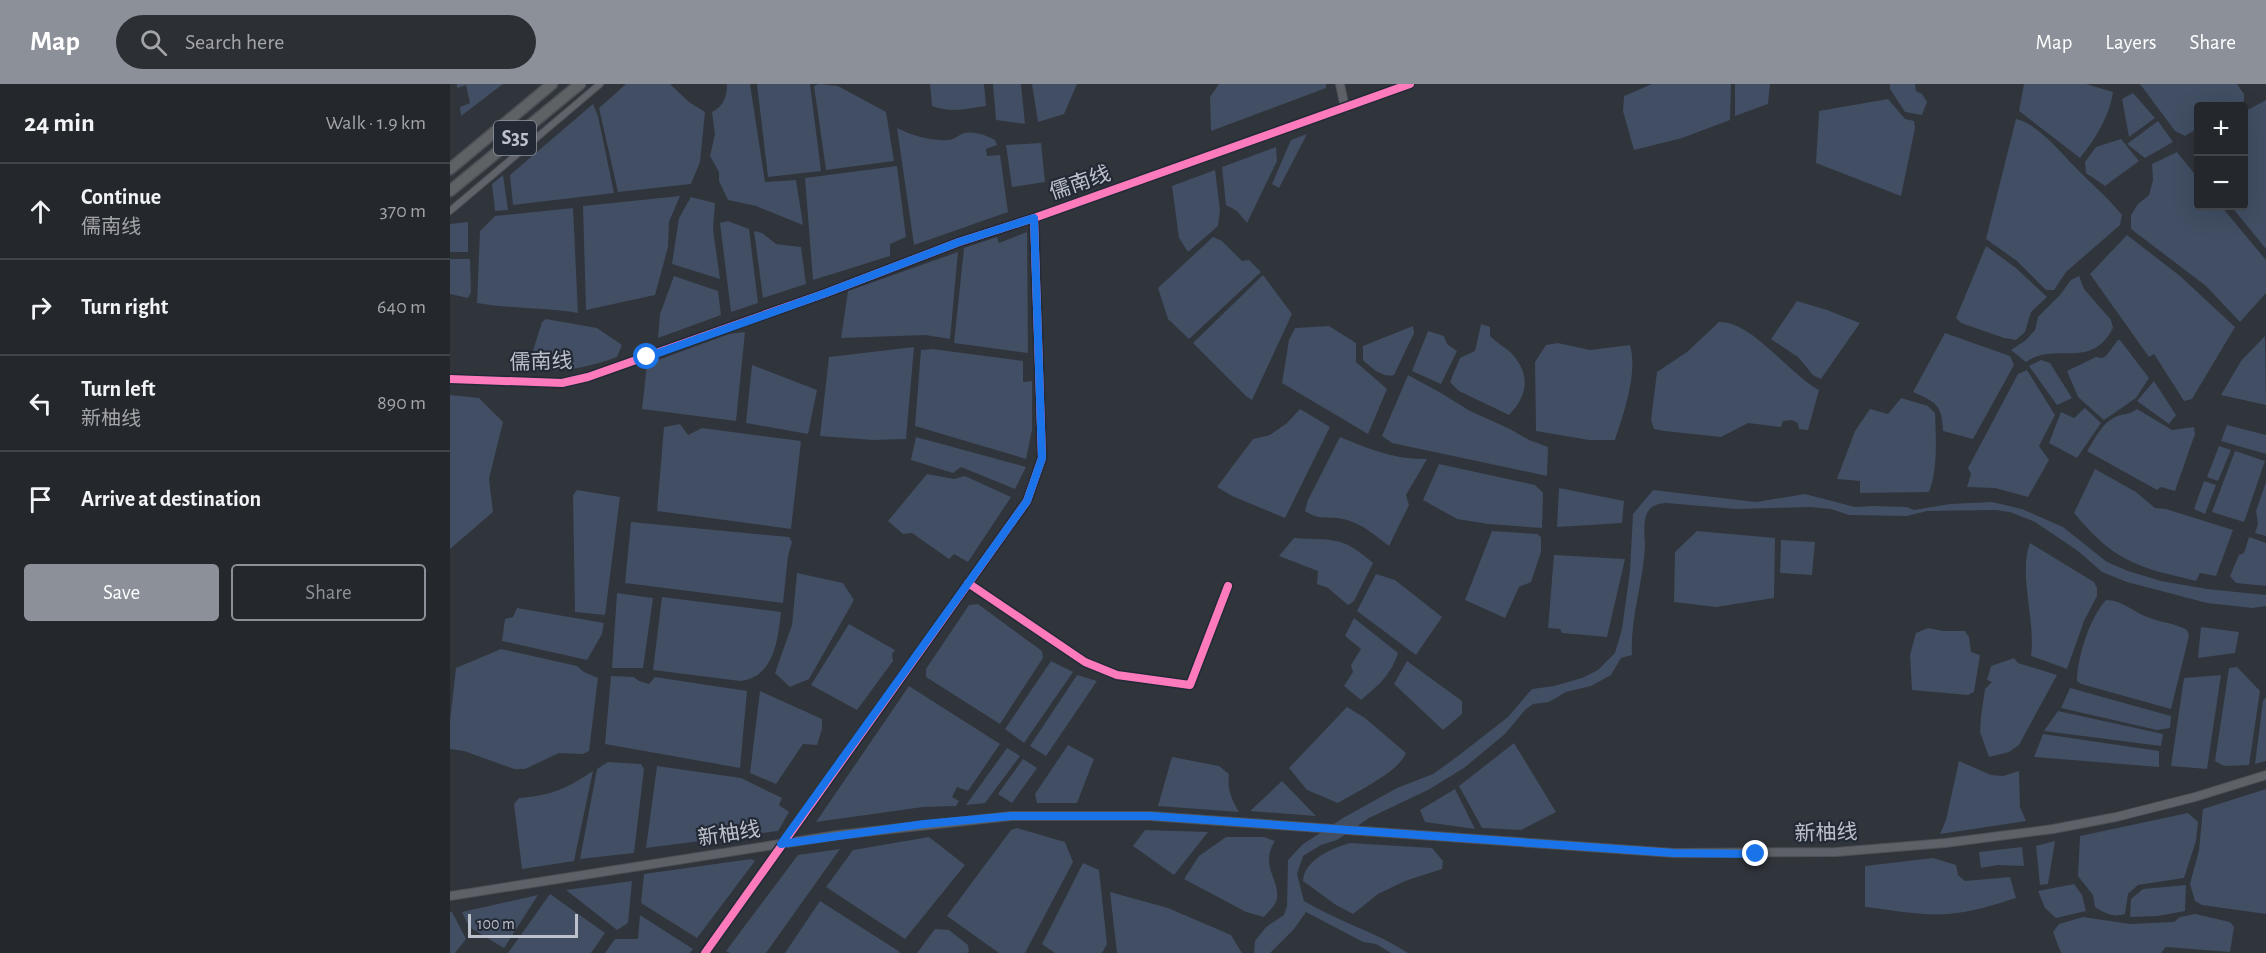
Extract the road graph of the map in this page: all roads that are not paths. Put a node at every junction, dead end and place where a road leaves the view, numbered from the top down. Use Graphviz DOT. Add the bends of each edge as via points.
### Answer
graph roads {
  1 [pos="552,84"];
  2 [pos="580,84"];
  3 [pos="600,84"];
  4 [pos="1340,84"];
  5 [pos="1410,84"];
  6 [pos="1346,108"];
  7 [pos="450,169"];
  8 [pos="450,191"];
  9 [pos="450,211"];
  10 [pos="1034,218"];
  11 [pos="450,379"];
  12 [pos="968,584"];
  13 [pos="1228,586"];
  14 [pos="2266,775"];
  15 [pos="781,844"];
  16 [pos="450,896"];
  17 [pos="705,953"];
  1 -- 7 [label="highway, S35"];
  2 -- 8 [label="highway, S35"];
  3 -- 9 [label="street"];
  4 -- 6 [label="street"];
  5 -- 6 [label="street, 儒南线"];
  6 -- 10 [label="street, 儒南线"];
  10 -- 11 [label="street, 儒南线" via="588,377 562,383"];
  10 -- 12 [label="street" via="1042,458 1027,501"];
  12 -- 13 [label="street" via="1085,662 1117,675 1190,685"];
  12 -- 15 [label="street"];
  14 -- 15 [label="street, 新柚线" via="2195,797 2053,829 1836,852 1674,853 1150,816 1011,816"];
  15 -- 16 [label="street, 新柚线"];
  15 -- 17 [label="street"];
}
